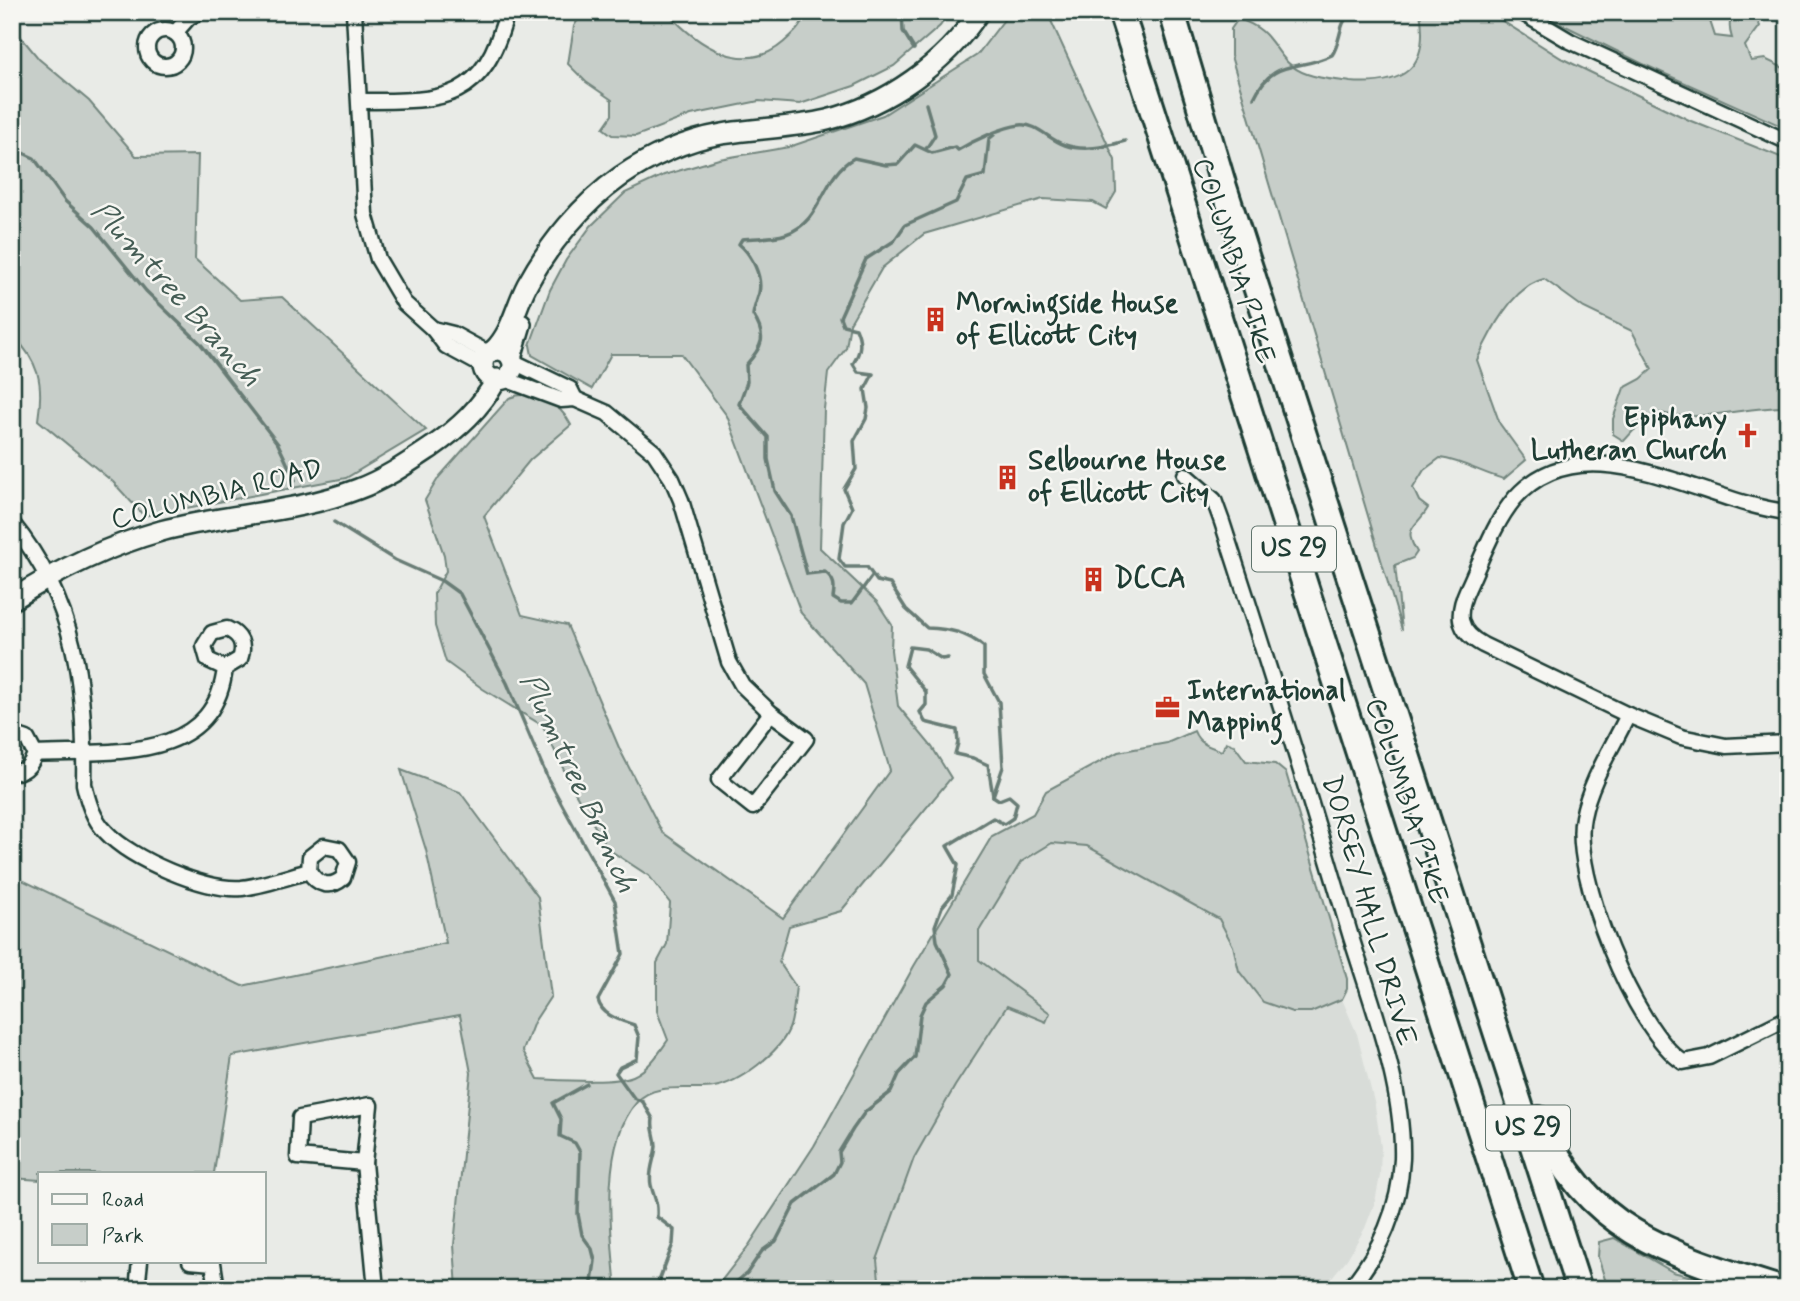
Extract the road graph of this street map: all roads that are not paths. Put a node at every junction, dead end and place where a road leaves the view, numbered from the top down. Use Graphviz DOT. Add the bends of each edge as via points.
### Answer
graph roads {
  1 [pos="200,12"];
  2 [pos="354,12"];
  3 [pos="507,12"];
  4 [pos="979,12"];
  5 [pos="1121,12"];
  6 [pos="1172,12"];
  7 [pos="1521,12"];
  8 [pos="175,33"];
  9 [pos="361,101"];
  10 [pos="1788,142"];
  11 [pos="496,365"];
  12 [pos="1185,475"];
  13 [pos="1788,513"];
  14 [pos="12,523"];
  15 [pos="48,578"];
  16 [pos="12,600"];
  17 [pos="225,668"];
  18 [pos="771,713"];
  19 [pos="1629,715"];
  20 [pos="12,734"];
  21 [pos="1788,743"];
  22 [pos="85,751"];
  23 [pos="34,754"];
  24 [pos="12,772"];
  25 [pos="309,870"];
  26 [pos="1476,967"];
  27 [pos="1788,1018"];
  28 [pos="1466,1086"];
  29 [pos="365,1163"];
  30 [pos="140,1262"];
  31 [pos="202,1262"];
  32 [pos="137,1289"];
  33 [pos="217,1289"];
  34 [pos="376,1289"];
  35 [pos="1349,1289"];
  36 [pos="1518,1289"];
  37 [pos="1531,1289"];
  38 [pos="1579,1289"];
  39 [pos="1780,1289"];
  1 -- 8 [label="street"];
  2 -- 9 [label="street"];
  3 -- 9 [label="street" via="491,59 453,93 418,101"];
  4 -- 11 [label="street, COLUMBIA ROAD" via="928,68 881,99 801,124 718,135 644,163 585,206 527,284"];
  5 -- 28 [label="highway, COLUMBIA PIKE / US 29"];
  6 -- 26 [label="highway, COLUMBIA PIKE / US 29" via="1227,198"];
  7 -- 10 [label="street" via="1570,41"];
  9 -- 11 [label="street" via="366,214 372,242 392,288 433,329 453,334"];
  11 -- 15 [label="street, COLUMBIA ROAD" via="434,446 356,490 163,531 124,543"];
  11 -- 18 [label="street" via="561,400 575,398 607,413 654,452 672,480 729,662 742,685"];
  12 -- 35 [label="street, DORSEY HALL DRIVE" via="1214,500 1222,522 1295,746 1395,1096 1402,1161 1394,1207 1372,1259"];
  13 -- 19 [label="street" via="1746,506 1616,465 1589,463 1568,466 1527,487 1503,516 1465,594 1460,626 1483,645"];
  14 -- 15 [label="street"];
  15 -- 16 [label="street, COLUMBIA ROAD"];
  15 -- 22 [label="street" via="76,649"];
  17 -- 22 [label="street" via="209,709 176,741 142,749"];
  18 -- 18 [label="street" via="719,780 753,807 806,739"];
  19 -- 21 [label="street" via="1703,743 1748,747"];
  19 -- 27 [label="street" via="1582,818 1584,868 1623,978 1668,1048 1683,1062 1709,1057"];
  20 -- 23 [label="street" via="27,738"];
  22 -- 23 [label="street"];
  22 -- 25 [label="street" via="84,784 94,817 116,842 131,851 181,876 220,887 243,887"];
  23 -- 24 [label="street" via="25,770"];
  26 -- 38 [label="highway, COLUMBIA PIKE / US 29"];
  26 -- 39 [label="highway" via="1551,1147 1586,1194 1621,1224 1663,1250"];
  28 -- 36 [label="highway"];
  28 -- 37 [label="highway, COLUMBIA PIKE / US 29"];
  29 -- 29 [label="street" via="370,1105 300,1118 298,1157"];
  29 -- 34 [label="street"];
  30 -- 32 [label="street"];
  31 -- 33 [label="street" via="213,1263"];
}
